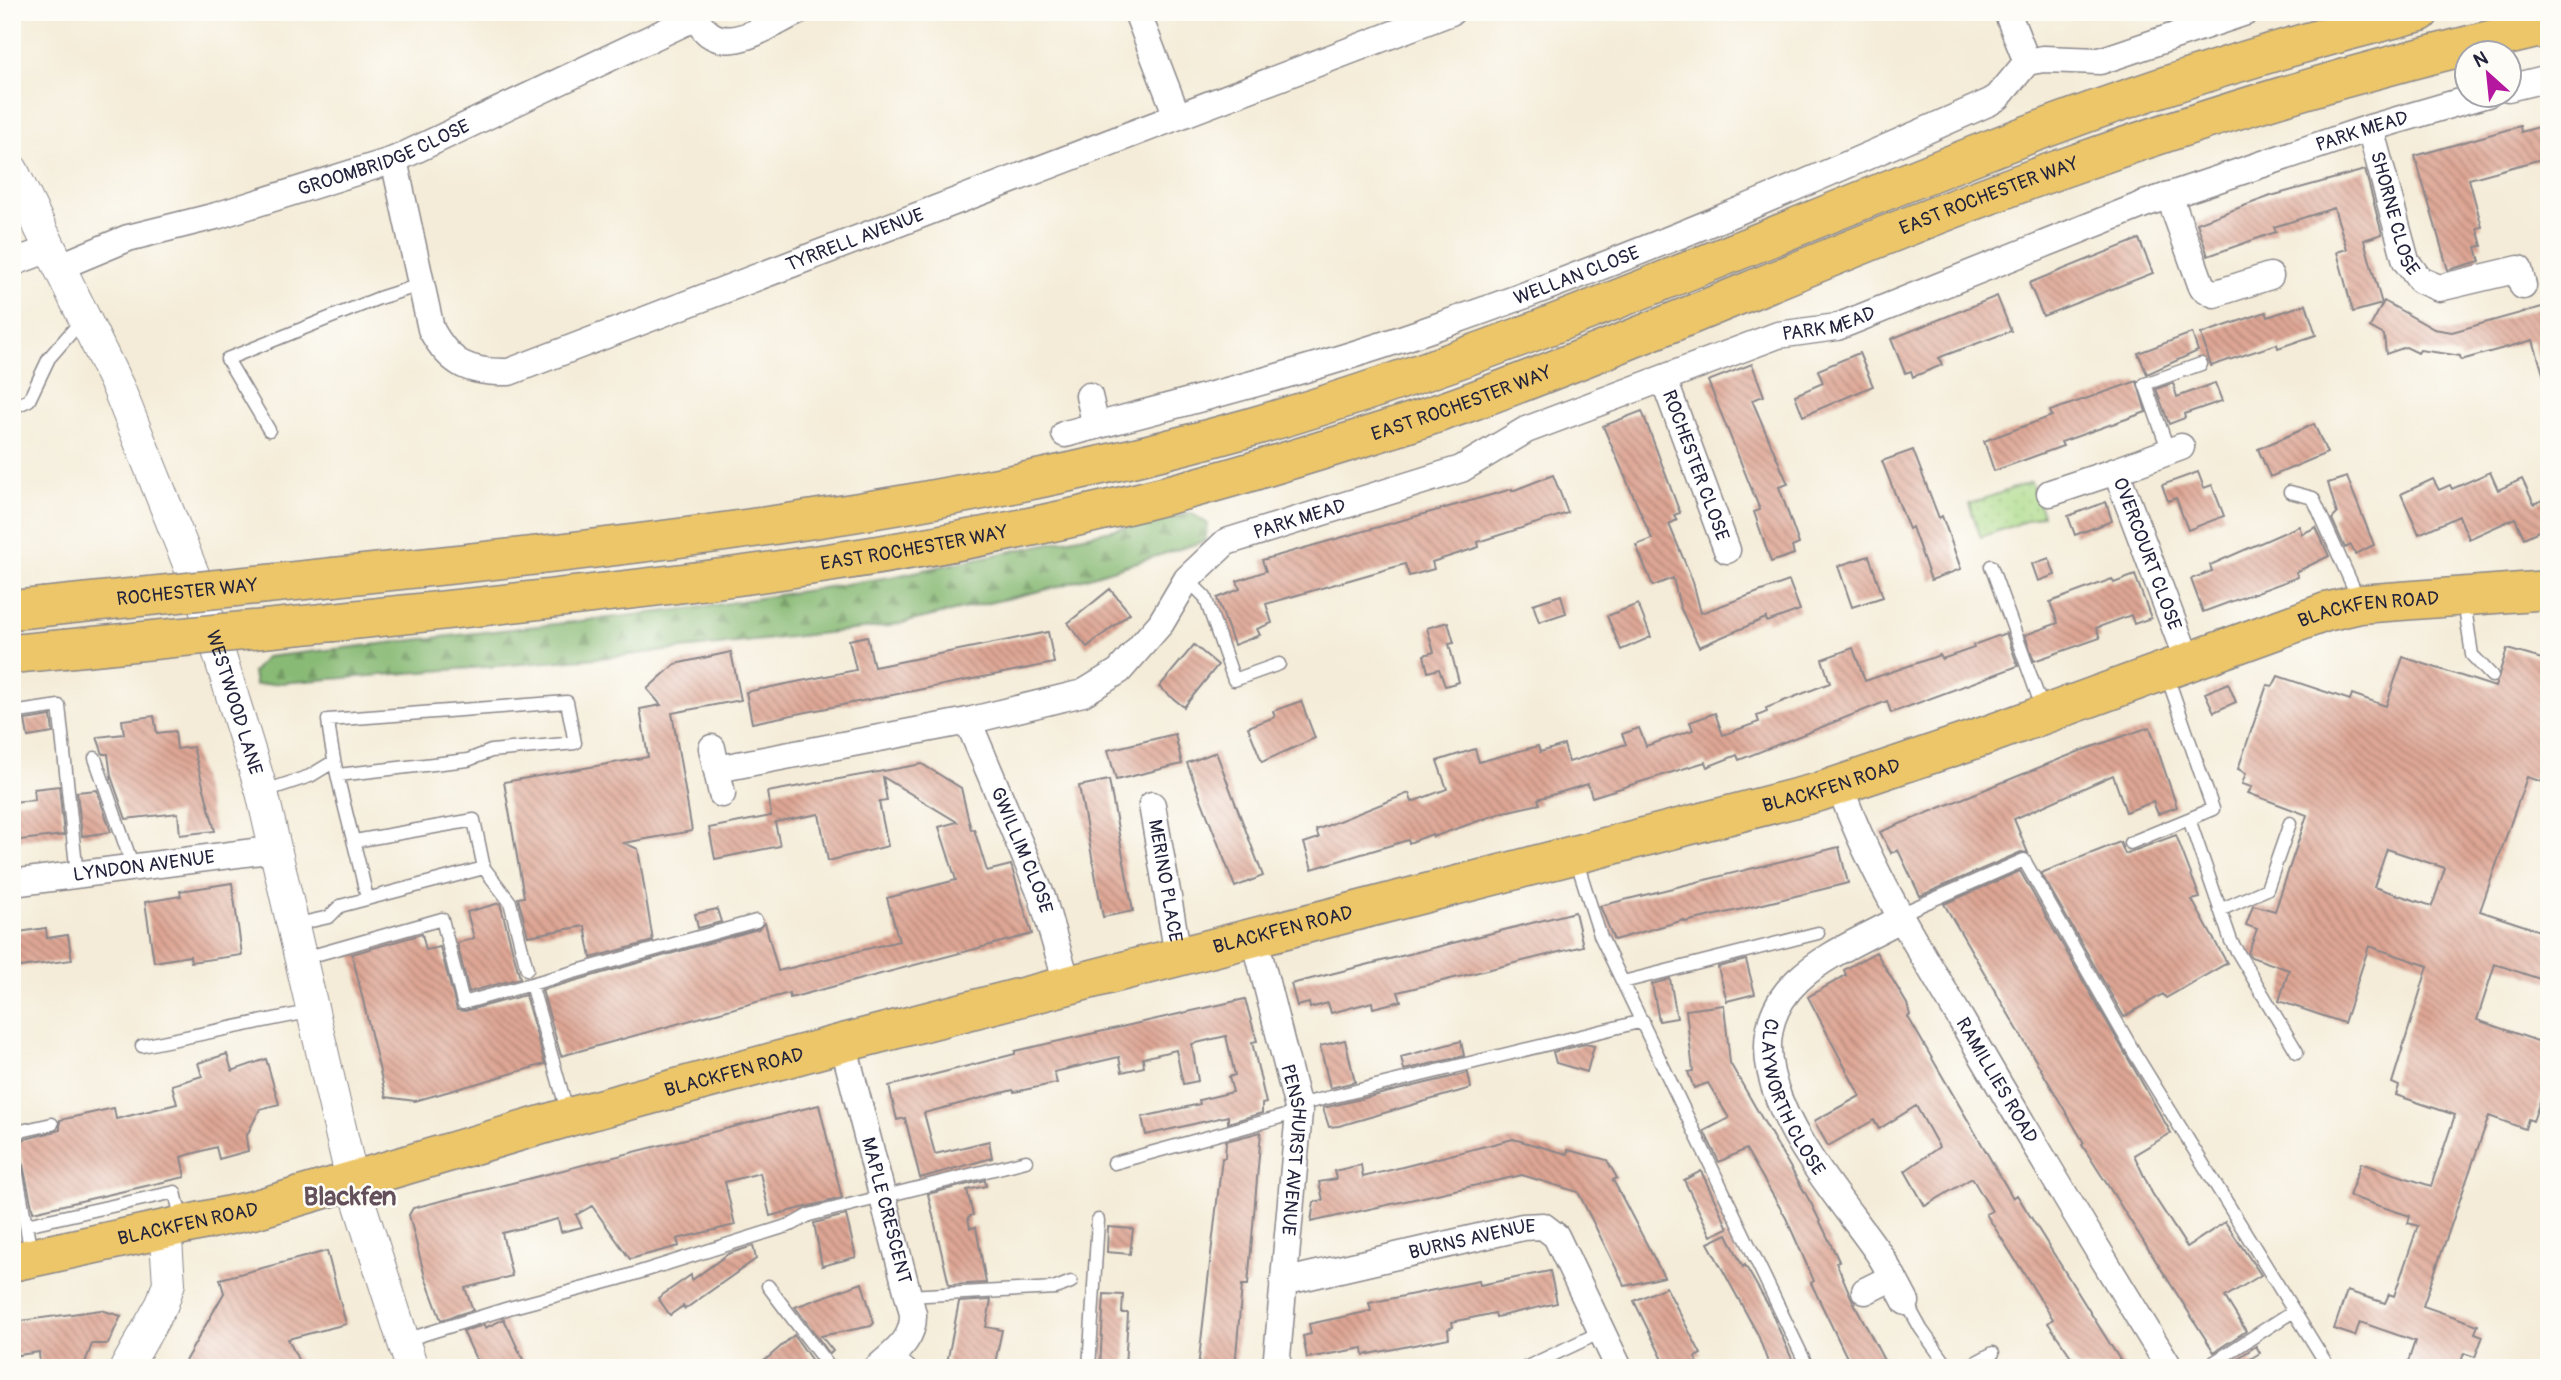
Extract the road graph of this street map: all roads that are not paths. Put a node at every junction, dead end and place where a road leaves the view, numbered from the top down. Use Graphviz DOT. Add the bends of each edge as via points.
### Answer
graph roads {
  1 [pos="797,12"];
  2 [pos="1137,12"];
  3 [pos="1451,12"];
  4 [pos="2007,12"];
  5 [pos="2246,12"];
  6 [pos="2420,12"];
  7 [pos="695,15"];
  8 [pos="2549,26"];
  9 [pos="2027,62"];
  10 [pos="2549,78"];
  11 [pos="2522,85"];
  12 [pos="2452,104"];
  13 [pos="1177,116"];
  14 [pos="2370,128"];
  15 [pos="394,160"];
  16 [pos="12,170"];
  17 [pos="2169,195"];
  18 [pos="57,257"];
  19 [pos="12,263"];
  20 [pos="2519,268"];
  21 [pos="2270,276"];
  22 [pos="421,285"];
  23 [pos="85,315"];
  24 [pos="2201,364"];
  25 [pos="1664,380"];
  26 [pos="1088,396"];
  27 [pos="12,408"];
  28 [pos="1096,426"];
  29 [pos="269,430"];
  30 [pos="1065,434"];
  31 [pos="2175,449"];
  32 [pos="2116,471"];
  33 [pos="2290,492"];
  34 [pos="2050,493"];
  35 [pos="1727,550"];
  36 [pos="1991,566"];
  37 [pos="334,577"];
  38 [pos="1187,579"];
  39 [pos="2549,590"];
  40 [pos="2463,595"];
  41 [pos="2360,604"];
  42 [pos="27,608"];
  43 [pos="12,654"];
  44 [pos="1279,664"];
  45 [pos="2176,666"];
  46 [pos="2492,676"];
  47 [pos="12,713"];
  48 [pos="2045,714"];
  49 [pos="968,721"];
  50 [pos="95,758"];
  51 [pos="333,762"];
  52 [pos="717,770"];
  53 [pos="338,775"];
  54 [pos="1840,786"];
  55 [pos="262,792"];
  56 [pos="1152,805"];
  57 [pos="2189,819"];
  58 [pos="2290,823"];
  59 [pos="355,841"];
  60 [pos="2130,843"];
  61 [pos="275,849"];
  62 [pos="1575,856"];
  63 [pos="134,867"];
  64 [pos="484,868"];
  65 [pos="77,875"];
  66 [pos="12,883"];
  67 [pos="366,899"];
  68 [pos="2220,910"];
  69 [pos="1901,916"];
  70 [pos="756,921"];
  71 [pos="293,925"];
  72 [pos="1818,933"];
  73 [pos="1254,935"];
  74 [pos="1178,955"];
  75 [pos="301,959"];
  76 [pos="527,969"];
  77 [pos="1623,982"];
  78 [pos="1067,983"];
  79 [pos="531,984"];
  80 [pos="314,1011"];
  81 [pos="1643,1021"];
  82 [pos="843,1042"];
  83 [pos="142,1046"];
  84 [pos="2297,1052"];
  85 [pos="1299,1109"];
  86 [pos="569,1117"];
  87 [pos="52,1124"];
  88 [pos="12,1133"];
  89 [pos="12,1147"];
  90 [pos="1026,1161"];
  91 [pos="1114,1163"];
  92 [pos="352,1181"];
  93 [pos="882,1196"];
  94 [pos="1098,1220"];
  95 [pos="174,1225"];
  96 [pos="24,1248"];
  97 [pos="1893,1277"];
  98 [pos="1071,1282"];
  99 [pos="1283,1282"];
  100 [pos="768,1286"];
  101 [pos="1865,1291"];
  102 [pos="908,1296"];
  103 [pos="1906,1302"];
  104 [pos="2292,1312"];
  105 [pos="1601,1332"];
  106 [pos="1993,1353"];
  107 [pos="407,1354"];
  108 [pos="894,1363"];
  109 [pos="126,1368"];
  110 [pos="830,1368"];
  111 [pos="1089,1368"];
  112 [pos="1276,1368"];
  113 [pos="1525,1368"];
  114 [pos="1619,1368"];
  115 [pos="1808,1368"];
  116 [pos="1949,1368"];
  117 [pos="1965,1368"];
  118 [pos="2171,1368"];
  119 [pos="2205,1368"];
  120 [pos="2329,1368"];
  1 -- 7 [label="street, GROOMBRIDGE CLOSE" via="725,41 714,38"];
  2 -- 13 [label="street"];
  3 -- 13 [label="street, TYRRELL AVENUE"];
  4 -- 9 [label="street"];
  5 -- 9 [label="street" via="2100,61"];
  6 -- 37 [label="main road, EAST ROCHESTER WAY" via="2102,108 1485,351 1249,427 1014,486 830,519 562,554"];
  7 -- 15 [label="street, GROOMBRIDGE CLOSE"];
  8 -- 43 [label="main road, EAST ROCHESTER WAY, bridge" via="2380,68 2057,170 1464,404 1146,500 936,546 807,567 652,588"];
  9 -- 28 [label="street, WELLAN CLOSE" via="1990,102 1627,257 1435,328 1259,384"];
  10 -- 11 [label="street"];
  12 -- 14 [label="street, PARK MEAD"];
  13 -- 22 [label="street, TYRRELL AVENUE" via="509,372 482,373 457,363 431,329"];
  14 -- 17 [label="street, PARK MEAD"];
  14 -- 20 [label="street, SHORNE CLOSE" via="2406,261 2420,280 2439,288"];
  15 -- 18 [label="street, GROOMBRIDGE CLOSE" via="216,216"];
  15 -- 22 [label="street, TYRRELL AVENUE"];
  16 -- 18 [label="street, WESTWOOD LANE"];
  17 -- 21 [label="street" via="2202,287 2214,294"];
  17 -- 25 [label="street, PARK MEAD" via="1837,327 1778,335"];
  18 -- 19 [label="street, GROOMBRIDGE CLOSE"];
  18 -- 23 [label="street, WESTWOOD LANE"];
  22 -- 29 [label="lane" via="226,359"];
  23 -- 27 [label="lane" via="49,358 29,400"];
  23 -- 55 [label="street, WESTWOOD LANE" via="190,564"];
  24 -- 31 [label="lane" via="2145,384"];
  25 -- 35 [label="street, ROCHESTER CLOSE"];
  25 -- 38 [label="street, PARK MEAD" via="1526,430 1461,469 1226,542"];
  26 -- 28 [label="street"];
  28 -- 30 [label="street, WELLAN CLOSE"];
  31 -- 32 [label="street"];
  32 -- 34 [label="street, OVERCOURT CLOSE"];
  32 -- 45 [label="street, OVERCOURT CLOSE"];
  33 -- 41 [label="lane" via="2313,498"];
  36 -- 48 [label="lane"];
  37 -- 42 [label="main road, ROCHESTER WAY, bridge"];
  38 -- 44 [label="lane" via="1205,597 1234,680"];
  38 -- 49 [label="street" via="1161,623 1119,671 1083,693"];
  39 -- 40 [label="main road, BLACKFEN ROAD"];
  40 -- 41 [label="main road, BLACKFEN ROAD"];
  40 -- 46 [label="lane" via="2472,655"];
  41 -- 45 [label="main road, BLACKFEN ROAD" via="2268,631"];
  45 -- 48 [label="main road, BLACKFEN ROAD"];
  45 -- 57 [label="lane" via="2213,810"];
  47 -- 65 [label="lane" via="59,706"];
  48 -- 54 [label="main road, BLACKFEN ROAD"];
  49 -- 52 [label="street"];
  49 -- 78 [label="street, GWILLIM CLOSE" via="1042,897"];
  50 -- 63 [label="lane"];
  51 -- 53 [label="lane"];
  51 -- 53 [label="lane" via="328,720 567,702 575,743"];
  51 -- 55 [label="lane" via="310,776"];
  53 -- 59 [label="lane"];
  54 -- 62 [label="main road, BLACKFEN ROAD"];
  54 -- 69 [label="street, RAMILLIES ROAD" via="1869,859"];
  55 -- 61 [label="street, WESTWOOD LANE"];
  56 -- 74 [label="street, MERINO PLACE"];
  57 -- 60 [label="lane"];
  57 -- 68 [label="lane"];
  58 -- 68 [label="lane" via="2266,889"];
  59 -- 64 [label="lane" via="474,820"];
  59 -- 67 [label="lane"];
  61 -- 63 [label="street, LYNDON AVENUE"];
  61 -- 71 [label="street, WESTWOOD LANE"];
  62 -- 73 [label="main road, BLACKFEN ROAD"];
  62 -- 77 [label="lane" via="1600,935"];
  63 -- 65 [label="street, LYNDON AVENUE"];
  64 -- 67 [label="lane"];
  64 -- 76 [label="lane" via="510,902"];
  65 -- 66 [label="street, LYNDON AVENUE"];
  67 -- 71 [label="lane" via="340,906 329,916"];
  68 -- 84 [label="lane" via="2242,962"];
  69 -- 97 [label="street, CLAYWORTH CLOSE" via="1798,980 1778,1006 1767,1048 1780,1104 1831,1191"];
  69 -- 104 [label="lane" via="2024,860"];
  69 -- 118 [label="street, RAMILLIES ROAD" via="2049,1171"];
  70 -- 79 [label="lane"];
  71 -- 75 [label="street, WESTWOOD LANE"];
  72 -- 77 [label="lane"];
  73 -- 74 [label="main road, BLACKFEN ROAD"];
  73 -- 85 [label="street, PENSHURST AVENUE"];
  74 -- 78 [label="main road, BLACKFEN ROAD"];
  75 -- 79 [label="lane" via="442,919 463,1003"];
  75 -- 80 [label="street, WESTWOOD LANE"];
  77 -- 81 [label="lane"];
  78 -- 82 [label="main road, BLACKFEN ROAD"];
  79 -- 86 [label="lane"];
  80 -- 83 [label="lane"];
  80 -- 92 [label="street, WESTWOOD LANE"];
  81 -- 85 [label="lane"];
  81 -- 115 [label="lane"];
  82 -- 86 [label="main road, BLACKFEN ROAD"];
  82 -- 93 [label="street, MAPLE CRESCENT"];
  85 -- 91 [label="lane"];
  85 -- 99 [label="street, PENSHURST AVENUE"];
  86 -- 92 [label="main road, BLACKFEN ROAD"];
  87 -- 88 [label="lane"];
  89 -- 96 [label="lane"];
  90 -- 93 [label="lane"];
  92 -- 95 [label="main road, BLACKFEN ROAD" via="253,1210"];
  92 -- 107 [label="street, WESTWOOD LANE"];
  93 -- 102 [label="street, MAPLE CRESCENT"];
  93 -- 107 [label="lane" via="809,1215 647,1271 509,1308"];
  94 -- 111 [label="lane"];
  95 -- 96 [label="main road, BLACKFEN ROAD"];
  95 -- 109 [label="street" via="169,1283 162,1304"];
  97 -- 101 [label="street"];
  97 -- 103 [label="street, CLAYWORTH CLOSE"];
  98 -- 102 [label="lane" via="1056,1288"];
  99 -- 105 [label="street, BURNS AVENUE" via="1543,1226 1556,1236"];
  99 -- 112 [label="street, PENSHURST AVENUE"];
  100 -- 110 [label="lane"];
  102 -- 108 [label="street, MAPLE CRESCENT" via="914,1327"];
  103 -- 116 [label="lane"];
  104 -- 119 [label="lane"];
  104 -- 120 [label="lane"];
  105 -- 113 [label="lane"];
  105 -- 114 [label="street, BURNS AVENUE"];
  106 -- 117 [label="lane"];
}
